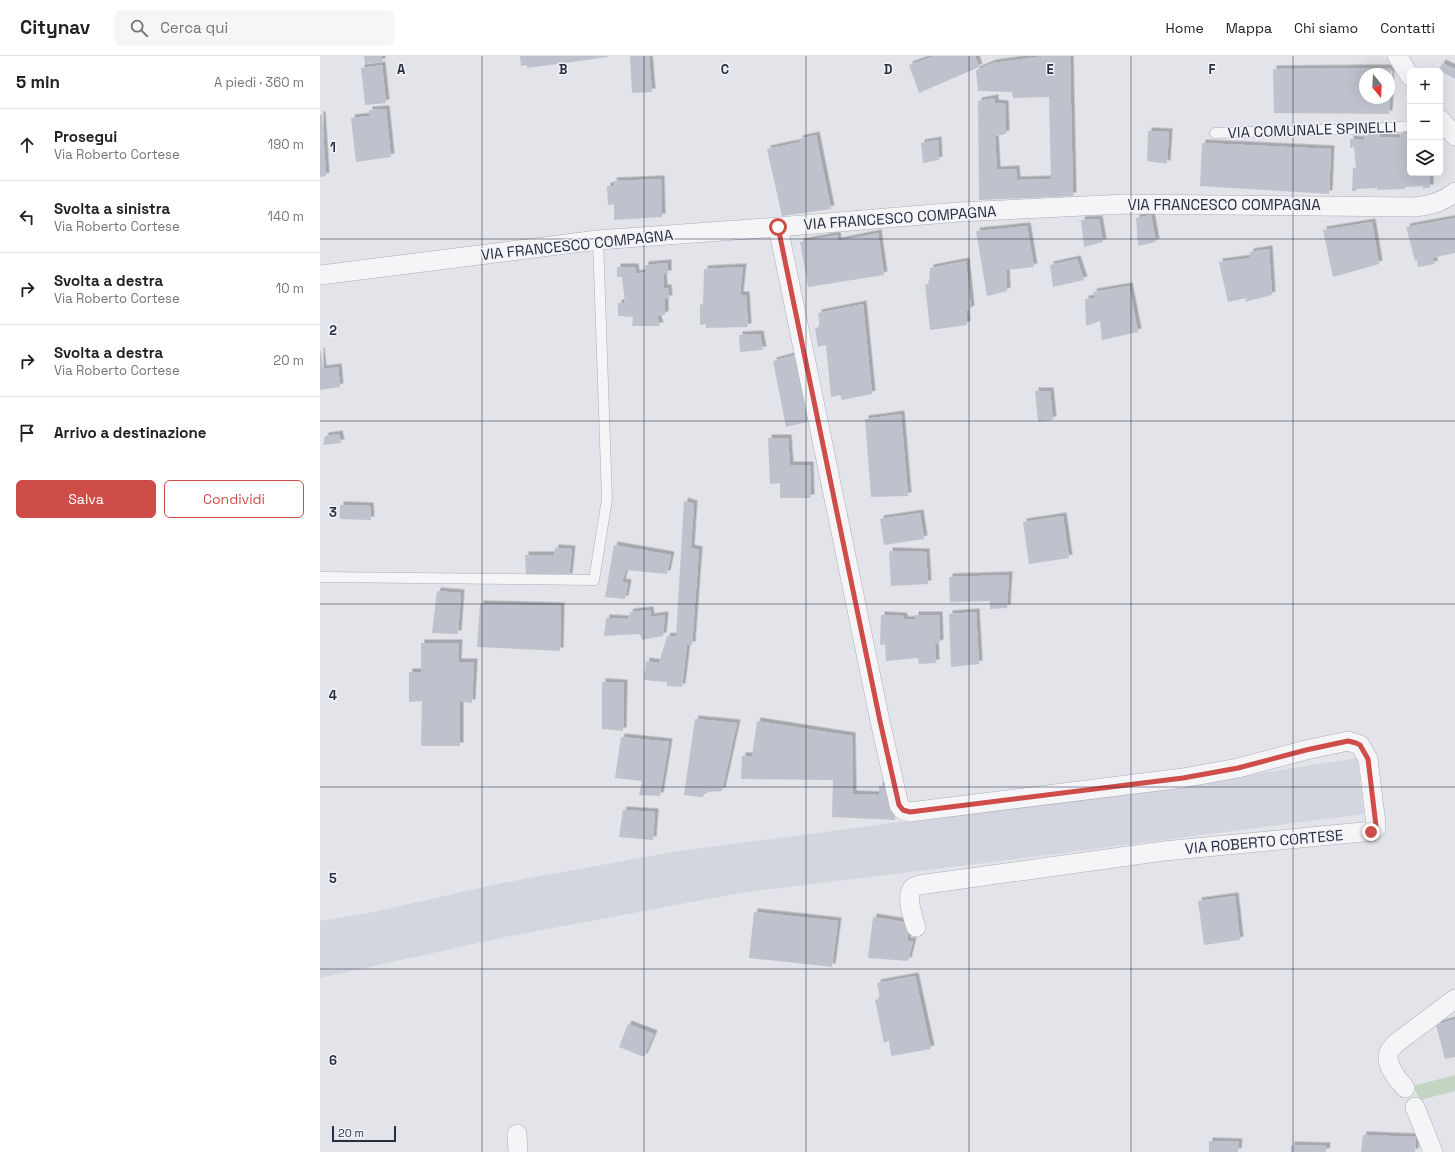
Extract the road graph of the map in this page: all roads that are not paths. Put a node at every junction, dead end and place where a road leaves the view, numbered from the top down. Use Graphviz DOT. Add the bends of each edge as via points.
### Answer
graph roads {
  1 [pos="1397,56"];
  2 [pos="1407,71"];
  3 [pos="1443,122"];
  4 [pos="1407,126"];
  5 [pos="1215,133"];
  6 [pos="1455,136"];
  7 [pos="1455,192"];
  8 [pos="778,227"];
  9 [pos="598,240"];
  10 [pos="320,275"];
  11 [pos="320,577"];
  12 [pos="916,927"];
  13 [pos="1455,999"];
  14 [pos="1405,1088"];
  15 [pos="1415,1107"];
  16 [pos="1433,1152"];
  1 -- 2 [label="street"];
  3 -- 6 [label="street"];
  4 -- 5 [label="lane, VIA COMUNALE SPINELLI"];
  7 -- 8 [label="street, VIA FRANCESCO COMPAGNA" via="1447,199 1415,207 1125,204 959,212"];
  8 -- 9 [label="street, VIA FRANCESCO COMPAGNA"];
  8 -- 12 [label="street, VIA ROBERTO CORTESE" via="880,721 899,805 903,810 910,812 1183,778 1238,768 1348,741 1360,745 1368,759 1376,824 1373,831 1164,851 919,885 912,888 909,893"];
  9 -- 10 [label="street, VIA FRANCESCO COMPAGNA"];
  9 -- 11 [label="lane" via="607,499 594,580"];
  13 -- 14 [label="street" via="1395,1044 1389,1052 1388,1059 1394,1073"];
  15 -- 16 [label="street"];
}
